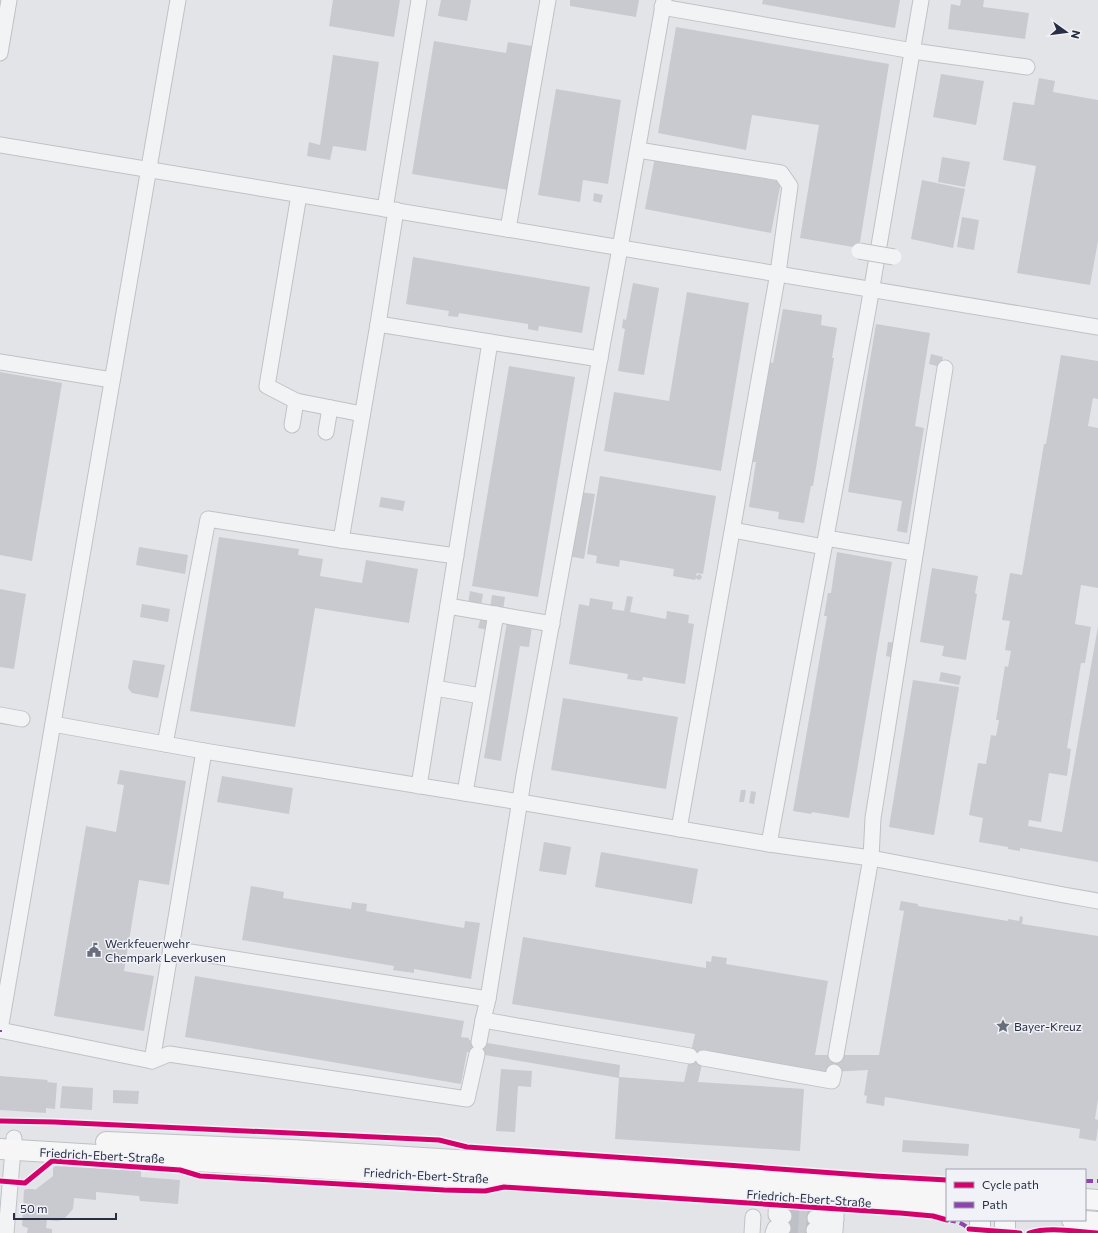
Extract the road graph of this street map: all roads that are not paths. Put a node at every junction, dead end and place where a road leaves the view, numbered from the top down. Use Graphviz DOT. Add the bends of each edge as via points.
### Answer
graph roads {
  1 [pos="7,0"];
  2 [pos="178,0"];
  3 [pos="419,0"];
  4 [pos="548,0"];
  5 [pos="921,0"];
  6 [pos="663,3"];
  7 [pos="913,51"];
  8 [pos="0,53"];
  9 [pos="1027,67"];
  10 [pos="0,145"];
  11 [pos="638,150"];
  12 [pos="149,170"];
  13 [pos="299,195"];
  14 [pos="390,210"];
  15 [pos="508,229"];
  16 [pos="620,248"];
  17 [pos="859,250"];
  18 [pos="894,257"];
  19 [pos="778,273"];
  20 [pos="871,288"];
  21 [pos="378,324"];
  22 [pos="1098,327"];
  23 [pos="490,342"];
  24 [pos="600,359"];
  25 [pos="0,362"];
  26 [pos="945,368"];
  27 [pos="112,380"];
  28 [pos="296,401"];
  29 [pos="330,408"];
  30 [pos="362,414"];
  31 [pos="292,425"];
  32 [pos="326,432"];
  33 [pos="733,530"];
  34 [pos="341,540"];
  35 [pos="825,542"];
  36 [pos="914,553"];
  37 [pos="456,556"];
  38 [pos="448,606"];
  39 [pos="496,614"];
  40 [pos="552,624"];
  41 [pos="435,688"];
  42 [pos="482,696"];
  43 [pos="0,715"];
  44 [pos="22,719"];
  45 [pos="53,724"];
  46 [pos="165,744"];
  47 [pos="204,751"];
  48 [pos="419,786"];
  49 [pos="465,793"];
  50 [pos="520,802"];
  51 [pos="679,829"];
  52 [pos="769,844"];
  53 [pos="871,858"];
  54 [pos="1098,901"];
  55 [pos="171,950"];
  56 [pos="488,998"];
  57 [pos="483,1020"];
  58 [pos="0,1030"];
  59 [pos="836,1055"];
  60 [pos="152,1061"];
  61 [pos="834,1072"];
  62 [pos="7,1144"];
  63 [pos="946,1190"];
  64 [pos="1086,1199"];
  65 [pos="1098,1200"];
  66 [pos="946,1207"];
  67 [pos="836,1209"];
  68 [pos="753,1217"];
  69 [pos="778,1219"];
  70 [pos="980,1221"];
  71 [pos="1005,1221"];
  72 [pos="1085,1221"];
  73 [pos="1098,1222"];
  74 [pos="814,1224"];
  75 [pos="6,1233"];
  76 [pos="752,1233"];
  77 [pos="980,1233"];
  78 [pos="1004,1233"];
  1 -- 8 [label="street"];
  2 -- 12 [label="street"];
  3 -- 14 [label="street"];
  4 -- 15 [label="street"];
  5 -- 7 [label="street"];
  6 -- 7 [label="street"];
  6 -- 11 [label="street"];
  7 -- 9 [label="street"];
  7 -- 20 [label="street"];
  10 -- 12 [label="street"];
  11 -- 16 [label="street"];
  11 -- 19 [label="street" via="781,173 790,186"];
  12 -- 13 [label="street"];
  12 -- 27 [label="street"];
  13 -- 14 [label="street"];
  13 -- 28 [label="street" via="268,386"];
  14 -- 15 [label="street"];
  14 -- 21 [label="street"];
  15 -- 16 [label="street"];
  16 -- 19 [label="street"];
  16 -- 24 [label="street"];
  17 -- 18 [label="street, bridge"];
  19 -- 20 [label="street"];
  19 -- 33 [label="street"];
  20 -- 22 [label="street"];
  20 -- 35 [label="street"];
  21 -- 23 [label="street"];
  21 -- 30 [label="street"];
  23 -- 24 [label="street"];
  23 -- 37 [label="street"];
  24 -- 40 [label="street"];
  25 -- 27 [label="street"];
  26 -- 36 [label="street"];
  27 -- 45 [label="street"];
  28 -- 29 [label="street"];
  28 -- 31 [label="street"];
  29 -- 30 [label="street"];
  29 -- 32 [label="street"];
  30 -- 34 [label="street"];
  33 -- 35 [label="street"];
  33 -- 51 [label="street"];
  34 -- 37 [label="street"];
  34 -- 46 [label="street" via="208,519"];
  35 -- 36 [label="street"];
  35 -- 52 [label="street"];
  36 -- 53 [label="street" via="873,818"];
  37 -- 38 [label="street"];
  38 -- 39 [label="street"];
  38 -- 41 [label="street"];
  39 -- 40 [label="street"];
  39 -- 42 [label="street"];
  40 -- 50 [label="street"];
  41 -- 42 [label="street"];
  41 -- 48 [label="street"];
  42 -- 49 [label="street"];
  43 -- 44 [label="street"];
  45 -- 46 [label="street"];
  45 -- 58 [label="street"];
  46 -- 47 [label="street"];
  47 -- 48 [label="street"];
  47 -- 55 [label="street"];
  48 -- 49 [label="street"];
  49 -- 50 [label="street"];
  50 -- 51 [label="street"];
  50 -- 56 [label="street"];
  51 -- 52 [label="street"];
  52 -- 53 [label="street"];
  53 -- 54 [label="street"];
  53 -- 59 [label="street"];
  55 -- 56 [label="street"];
  55 -- 60 [label="street"];
  56 -- 57 [label="street"];
  57 -- 60 [label="street" via="467,1099 169,1054"];
  57 -- 61 [label="street" via="832,1081"];
  58 -- 60 [label="street"];
  62 -- 63 [label="main road, Friedrich-Ebert-Straße" via="291,1150"];
  62 -- 69 [label="main road, Friedrich-Ebert-Straße"];
  62 -- 75 [label="street"];
  64 -- 65 [label="main road"];
  66 -- 67 [label="main road, Friedrich-Ebert-Straße"];
  67 -- 69 [label="main road, Friedrich-Ebert-Straße"];
  67 -- 74 [label="street" via="835,1230"];
  68 -- 76 [label="street"];
  70 -- 77 [label="main road"];
  71 -- 78 [label="main road"];
  72 -- 73 [label="main road"];
}
